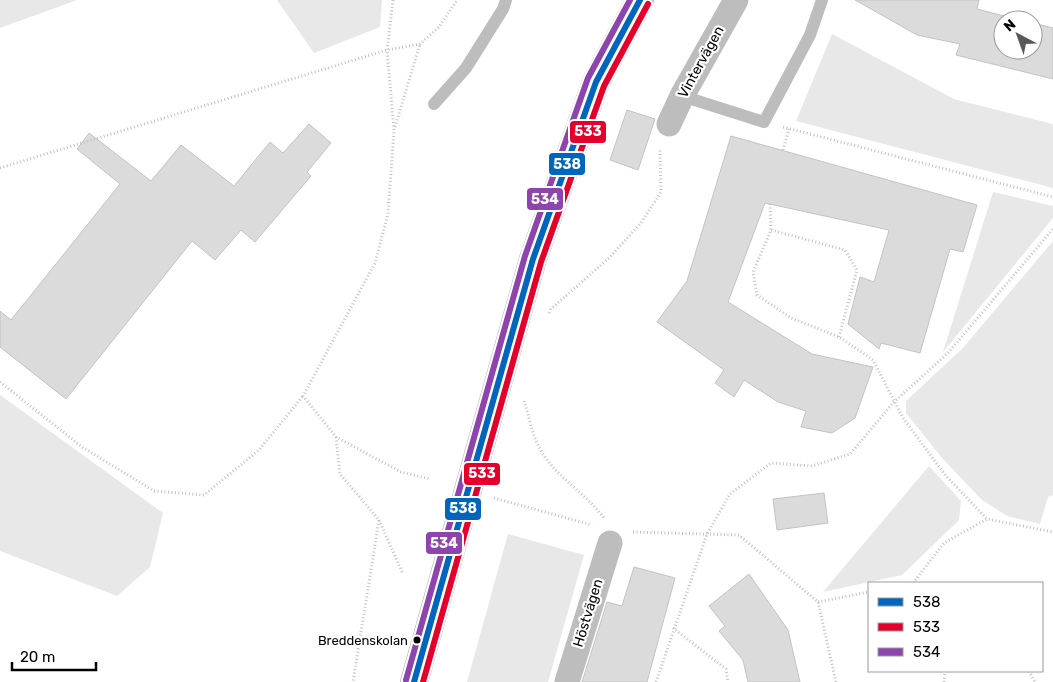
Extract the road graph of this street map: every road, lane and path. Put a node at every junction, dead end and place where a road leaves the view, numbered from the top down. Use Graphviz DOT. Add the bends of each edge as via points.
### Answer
graph roads {
  1 [pos="393,0"];
  2 [pos="457,0"];
  3 [pos="506,0"];
  4 [pos="640,0"];
  5 [pos="736,0"];
  6 [pos="822,0"];
  7 [pos="420,44"];
  8 [pos="387,50"];
  9 [pos="682,96"];
  10 [pos="434,104"];
  11 [pos="764,122"];
  12 [pos="669,124"];
  13 [pos="789,129"];
  14 [pos="394,130"];
  15 [pos="783,150"];
  16 [pos="0,168"];
  17 [pos="1053,197"];
  18 [pos="770,204"];
  19 [pos="1053,229"];
  20 [pos="771,230"];
  21 [pos="548,316"];
  22 [pos="839,337"];
  23 [pos="0,382"];
  24 [pos="303,396"];
  25 [pos="522,397"];
  26 [pos="894,402"];
  27 [pos="336,437"];
  28 [pos="431,479"];
  29 [pos="487,496"];
  30 [pos="987,519"];
  31 [pos="379,520"];
  32 [pos="609,531"];
  33 [pos="1053,532"];
  34 [pos="707,534"];
  35 [pos="403,574"];
  36 [pos="914,582"];
  37 [pos="868,592"];
  38 [pos="818,602"];
  39 [pos="673,628"];
  40 [pos="353,682"];
  41 [pos="414,682"];
  42 [pos="567,682"];
  43 [pos="656,682"];
  44 [pos="728,682"];
  45 [pos="836,682"];
  1 -- 8 [label="path"];
  2 -- 7 [label="path" via="439,27"];
  3 -- 10 [label="lane" via="466,68"];
  4 -- 41 [label="street" via="596,82 533,259"];
  5 -- 9 [label="street, Vintervägen"];
  6 -- 11 [label="lane" via="810,35"];
  7 -- 8 [label="path"];
  7 -- 14 [label="path"];
  8 -- 14 [label="path"];
  8 -- 16 [label="path"];
  9 -- 11 [label="lane"];
  9 -- 12 [label="street, Vintervägen"];
  11 -- 13 [label="path"];
  12 -- 21 [label="path" via="660,149 661,192 641,224 609,258 551,308"];
  13 -- 15 [label="path"];
  13 -- 17 [label="path"];
  14 -- 24 [label="path" via="388,214 376,263"];
  18 -- 20 [label="path"];
  19 -- 26 [label="path" via="948,353"];
  20 -- 22 [label="path" via="753,272 757,295 791,318"];
  20 -- 22 [label="path" via="845,250 857,270"];
  22 -- 26 [label="path" via="873,360"];
  23 -- 24 [label="path" via="82,447 154,491 204,495 259,450"];
  24 -- 27 [label="path"];
  25 -- 32 [label="path" via="538,445 557,472 583,494"];
  26 -- 30 [label="path" via="946,476"];
  26 -- 34 [label="path" via="850,454 812,466 771,463 730,494"];
  27 -- 28 [label="path" via="401,472"];
  27 -- 31 [label="path" via="340,474"];
  29 -- 32 [label="path"];
  30 -- 33 [label="path"];
  30 -- 36 [label="path" via="944,544"];
  31 -- 35 [label="path"];
  31 -- 40 [label="path"];
  32 -- 34 [label="path"];
  32 -- 42 [label="street, Höstvägen"];
  34 -- 38 [label="path" via="739,535"];
  34 -- 39 [label="path"];
  37 -- 38 [label="path"];
  38 -- 45 [label="path"];
  39 -- 43 [label="path"];
  39 -- 44 [label="path" via="726,669"];
}
